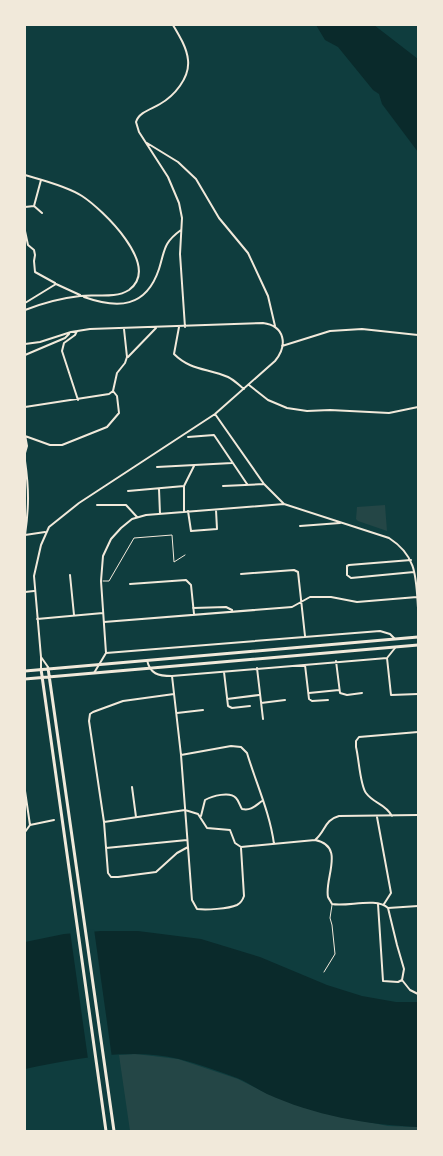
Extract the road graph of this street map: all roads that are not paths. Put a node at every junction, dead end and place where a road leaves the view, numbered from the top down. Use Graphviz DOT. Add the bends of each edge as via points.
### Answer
graph roads {
  1 [pos="173,25"];
  2 [pos="147,143"];
  3 [pos="25,175"];
  4 [pos="41,180"];
  5 [pos="34,206"];
  6 [pos="25,207"];
  7 [pos="42,214"];
  8 [pos="181,230"];
  9 [pos="25,231"];
  10 [pos="56,284"];
  11 [pos="81,296"];
  12 [pos="25,303"];
  13 [pos="25,310"];
  14 [pos="275,326"];
  15 [pos="179,327"];
  16 [pos="185,327"];
  17 [pos="156,328"];
  18 [pos="124,329"];
  19 [pos="77,331"];
  20 [pos="71,332"];
  21 [pos="418,335"];
  22 [pos="25,344"];
  23 [pos="282,346"];
  24 [pos="25,355"];
  25 [pos="127,358"];
  26 [pos="249,385"];
  27 [pos="244,389"];
  28 [pos="113,390"];
  29 [pos="78,400"];
  30 [pos="25,407"];
  31 [pos="418,407"];
  32 [pos="215,414"];
  33 [pos="25,436"];
  34 [pos="188,437"];
  35 [pos="25,453"];
  36 [pos="25,461"];
  37 [pos="232,462"];
  38 [pos="194,465"];
  39 [pos="157,467"];
  40 [pos="247,484"];
  41 [pos="264,484"];
  42 [pos="184,486"];
  43 [pos="223,486"];
  44 [pos="159,489"];
  45 [pos="128,491"];
  46 [pos="284,504"];
  47 [pos="96,505"];
  48 [pos="216,510"];
  49 [pos="188,511"];
  50 [pos="184,512"];
  51 [pos="160,514"];
  52 [pos="137,517"];
  53 [pos="340,523"];
  54 [pos="300,526"];
  55 [pos="46,532"];
  56 [pos="25,535"];
  57 [pos="185,555"];
  58 [pos="411,560"];
  59 [pos="414,572"];
  60 [pos="241,574"];
  61 [pos="70,575"];
  62 [pos="101,581"];
  63 [pos="130,584"];
  64 [pos="34,591"];
  65 [pos="25,592"];
  66 [pos="417,597"];
  67 [pos="301,602"];
  68 [pos="193,608"];
  69 [pos="418,608"];
  70 [pos="233,611"];
  71 [pos="103,613"];
  72 [pos="194,614"];
  73 [pos="74,615"];
  74 [pos="37,619"];
  75 [pos="104,622"];
  76 [pos="305,637"];
  77 [pos="418,637"];
  78 [pos="395,639"];
  79 [pos="418,645"];
  80 [pos="395,647"];
  81 [pos="106,653"];
  82 [pos="41,656"];
  83 [pos="387,658"];
  84 [pos="147,660"];
  85 [pos="336,661"];
  86 [pos="102,663"];
  87 [pos="305,665"];
  88 [pos="48,668"];
  89 [pos="149,668"];
  90 [pos="257,668"];
  91 [pos="41,669"];
  92 [pos="25,671"];
  93 [pos="224,672"];
  94 [pos="94,673"];
  95 [pos="172,676"];
  96 [pos="42,678"];
  97 [pos="49,678"];
  98 [pos="25,679"];
  99 [pos="339,690"];
  100 [pos="362,693"];
  101 [pos="174,694"];
  102 [pos="308,694"];
  103 [pos="418,694"];
  104 [pos="260,695"];
  105 [pos="227,699"];
  106 [pos="285,700"];
  107 [pos="328,700"];
  108 [pos="261,703"];
  109 [pos="250,706"];
  110 [pos="203,710"];
  111 [pos="177,713"];
  112 [pos="263,719"];
  113 [pos="418,732"];
  114 [pos="181,755"];
  115 [pos="132,787"];
  116 [pos="25,791"];
  117 [pos="262,801"];
  118 [pos="185,810"];
  119 [pos="418,815"];
  120 [pos="377,816"];
  121 [pos="392,816"];
  122 [pos="136,817"];
  123 [pos="201,818"];
  124 [pos="54,820"];
  125 [pos="104,822"];
  126 [pos="30,825"];
  127 [pos="25,832"];
  128 [pos="187,840"];
  129 [pos="315,840"];
  130 [pos="274,844"];
  131 [pos="241,847"];
  132 [pos="106,848"];
  133 [pos="188,848"];
  134 [pos="332,904"];
  135 [pos="378,904"];
  136 [pos="384,904"];
  137 [pos="418,906"];
  138 [pos="388,908"];
  139 [pos="324,972"];
  140 [pos="402,980"];
  141 [pos="418,994"];
  142 [pos="106,1131"];
  143 [pos="114,1131"];
  1 -- 2 [label="street" via="188,57 187,71 172,96 137,118 136,127"];
  2 -- 8 [label="street" via="174,189 182,218"];
  2 -- 14 [label="street" via="178,162 196,179 219,218 248,253 268,296"];
  3 -- 4 [label="street"];
  4 -- 5 [label="street"];
  4 -- 11 [label="street" via="89,201 123,236 136,256 139,272 136,283 130,288 116,294"];
  5 -- 6 [label="street"];
  5 -- 7 [label="street"];
  8 -- 11 [label="street" via="170,238 153,284 141,298 118,305"];
  8 -- 16 [label="street"];
  9 -- 10 [label="street" via="28,245 36,254 35,272"];
  10 -- 11 [label="street"];
  10 -- 12 [label="street"];
  11 -- 13 [label="street"];
  14 -- 16 [label="street" via="263,323"];
  14 -- 23 [label="street" via="282,336"];
  15 -- 16 [label="street"];
  15 -- 17 [label="street"];
  15 -- 27 [label="street" via="174,354 179,359 190,366 229,378"];
  17 -- 18 [label="street"];
  17 -- 25 [label="street"];
  18 -- 19 [label="street"];
  18 -- 25 [label="street"];
  19 -- 20 [label="street"];
  19 -- 29 [label="street" via="64,343 62,351"];
  20 -- 22 [label="street"];
  20 -- 24 [label="street" via="66,338"];
  21 -- 23 [label="street" via="362,329 330,331"];
  23 -- 26 [label="street" via="275,361"];
  25 -- 28 [label="street" via="117,373"];
  26 -- 27 [label="street"];
  26 -- 31 [label="street" via="268,400 287,408 307,411 389,413"];
  27 -- 32 [label="street"];
  28 -- 29 [label="street" via="104,396"];
  28 -- 33 [label="street" via="119,413 107,427 56,446"];
  29 -- 30 [label="street"];
  32 -- 41 [label="street"];
  32 -- 55 [label="street" via="79,504"];
  33 -- 35 [label="street"];
  34 -- 37 [label="street" via="214,435"];
  36 -- 56 [label="street" via="29,507"];
  37 -- 38 [label="street"];
  37 -- 40 [label="street"];
  38 -- 39 [label="street"];
  38 -- 42 [label="street"];
  40 -- 41 [label="street"];
  40 -- 43 [label="street"];
  41 -- 46 [label="street"];
  42 -- 44 [label="street"];
  42 -- 50 [label="street"];
  44 -- 45 [label="street"];
  44 -- 51 [label="street"];
  46 -- 48 [label="street"];
  46 -- 53 [label="street"];
  47 -- 52 [label="street" via="126,505"];
  48 -- 49 [label="street"];
  48 -- 49 [label="street" via="217,529 190,531"];
  49 -- 50 [label="street"];
  50 -- 51 [label="street"];
  51 -- 52 [label="street"];
  52 -- 62 [label="street" via="121,528 107,547"];
  53 -- 54 [label="street"];
  53 -- 58 [label="street" via="389,538 401,546"];
  55 -- 56 [label="street"];
  55 -- 64 [label="street" via="35,567"];
  57 -- 62 [label="street" via="174,562 172,535 134,538 109,581"];
  58 -- 59 [label="street"];
  58 -- 59 [label="street" via="349,565 347,575 351,578"];
  59 -- 66 [label="street"];
  60 -- 67 [label="street" via="296,571"];
  61 -- 73 [label="street"];
  62 -- 71 [label="street"];
  63 -- 68 [label="street" via="186,580 191,585"];
  64 -- 65 [label="street"];
  64 -- 74 [label="street"];
  66 -- 67 [label="street" via="357,602 310,597"];
  66 -- 69 [label="street"];
  67 -- 70 [label="street" via="292,607"];
  67 -- 76 [label="street"];
  68 -- 70 [label="street" via="226,607"];
  68 -- 72 [label="street"];
  70 -- 72 [label="street"];
  71 -- 73 [label="street"];
  71 -- 75 [label="street"];
  72 -- 75 [label="street"];
  73 -- 74 [label="street"];
  74 -- 82 [label="street"];
  75 -- 81 [label="street"];
  76 -- 78 [label="street" via="380,631"];
  76 -- 81 [label="street"];
  77 -- 78 [label="main road"];
  78 -- 84 [label="main road"];
  79 -- 80 [label="main road"];
  80 -- 83 [label="street"];
  80 -- 89 [label="main road"];
  81 -- 86 [label="street"];
  82 -- 88 [label="street"];
  82 -- 91 [label="street"];
  83 -- 85 [label="street"];
  83 -- 103 [label="street" via="390,694"];
  84 -- 86 [label="main road"];
  84 -- 89 [label="street"];
  85 -- 87 [label="street"];
  85 -- 99 [label="street"];
  86 -- 88 [label="main road"];
  86 -- 94 [label="street"];
  87 -- 90 [label="street"];
  87 -- 102 [label="street"];
  88 -- 91 [label="main road"];
  88 -- 97 [label="main road"];
  89 -- 94 [label="main road"];
  89 -- 95 [label="street" via="158,675"];
  90 -- 93 [label="street"];
  90 -- 104 [label="street"];
  91 -- 92 [label="main road"];
  91 -- 96 [label="main road"];
  93 -- 95 [label="street"];
  93 -- 105 [label="street"];
  94 -- 97 [label="main road"];
  95 -- 101 [label="street"];
  96 -- 97 [label="main road"];
  96 -- 98 [label="main road"];
  96 -- 142 [label="main road"];
  97 -- 143 [label="main road"];
  99 -- 100 [label="street" via="344,695"];
  99 -- 102 [label="street"];
  101 -- 111 [label="street"];
  101 -- 125 [label="street" via="123,701 93,712 89,718"];
  102 -- 107 [label="street" via="310,701"];
  104 -- 105 [label="street"];
  104 -- 108 [label="street"];
  105 -- 109 [label="street" via="230,708"];
  106 -- 108 [label="street"];
  108 -- 112 [label="street"];
  110 -- 111 [label="street"];
  111 -- 114 [label="street"];
  113 -- 121 [label="street" via="359,737 356,741 364,791 388,808"];
  114 -- 117 [label="street" via="241,747 247,753"];
  114 -- 118 [label="street"];
  115 -- 122 [label="street"];
  116 -- 126 [label="street"];
  117 -- 123 [label="street" via="246,810 232,796 210,797 205,800"];
  117 -- 130 [label="street" via="271,823"];
  118 -- 122 [label="street"];
  118 -- 123 [label="street" via="193,811"];
  118 -- 128 [label="street"];
  119 -- 121 [label="street"];
  120 -- 121 [label="street"];
  120 -- 129 [label="street" via="332,818"];
  120 -- 136 [label="street" via="391,893"];
  122 -- 125 [label="street"];
  123 -- 131 [label="street" via="207,828 230,830 235,843"];
  124 -- 126 [label="street"];
  125 -- 132 [label="street"];
  126 -- 127 [label="street"];
  128 -- 132 [label="street"];
  128 -- 133 [label="street"];
  129 -- 130 [label="street"];
  129 -- 134 [label="street" via="329,847 332,866 328,896"];
  130 -- 131 [label="street"];
  131 -- 133 [label="street" via="242,901 237,905 205,910 197,908 192,900"];
  132 -- 133 [label="street" via="108,873 118,877 156,872 177,853"];
  134 -- 135 [label="street"];
  134 -- 139 [label="street" via="330,918 335,954"];
  135 -- 136 [label="street"];
  135 -- 140 [label="street" via="383,981"];
  136 -- 138 [label="street"];
  137 -- 138 [label="street"];
  138 -- 140 [label="street" via="404,969"];
  140 -- 141 [label="street"];
}
